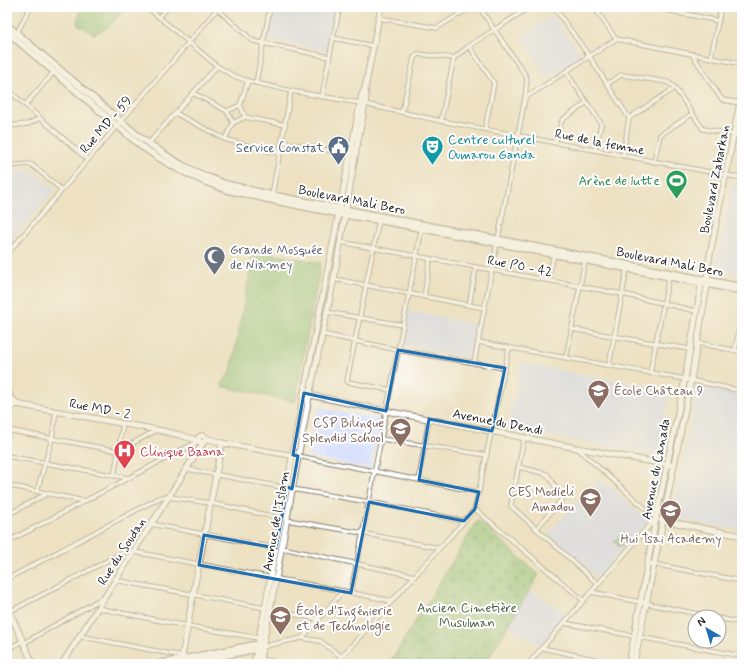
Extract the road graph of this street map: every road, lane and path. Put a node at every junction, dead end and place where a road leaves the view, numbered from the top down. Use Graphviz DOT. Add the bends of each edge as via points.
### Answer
graph roads {
  1 [pos="31,7"];
  2 [pos="147,7"];
  3 [pos="168,7"];
  4 [pos="270,7"];
  5 [pos="340,7"];
  6 [pos="381,7"];
  7 [pos="470,7"];
  8 [pos="479,7"];
  9 [pos="530,7"];
  10 [pos="554,7"];
  11 [pos="601,7"];
  12 [pos="652,7"];
  13 [pos="684,7"];
  14 [pos="721,7"];
  15 [pos="217,8"];
  16 [pos="595,8"];
  17 [pos="682,14"];
  18 [pos="159,17"];
  19 [pos="379,18"];
  20 [pos="719,21"];
  21 [pos="7,25"];
  22 [pos="495,29"];
  23 [pos="7,32"];
  24 [pos="17,33"];
  25 [pos="333,38"];
  26 [pos="616,39"];
  27 [pos="189,42"];
  28 [pos="263,43"];
  29 [pos="374,46"];
  30 [pos="470,46"];
  31 [pos="692,54"];
  32 [pos="589,56"];
  33 [pos="329,57"];
  34 [pos="454,58"];
  35 [pos="711,58"];
  36 [pos="742,64"];
  37 [pos="217,66"];
  38 [pos="54,72"];
  39 [pos="566,72"];
  40 [pos="248,81"];
  41 [pos="256,83"];
  42 [pos="72,84"];
  43 [pos="607,84"];
  44 [pos="675,88"];
  45 [pos="7,89"];
  46 [pos="291,91"];
  47 [pos="742,92"];
  48 [pos="193,93"];
  49 [pos="322,97"];
  50 [pos="525,98"];
  51 [pos="586,103"];
  52 [pos="741,103"];
  53 [pos="363,104"];
  54 [pos="25,105"];
  55 [pos="240,105"];
  56 [pos="227,111"];
  57 [pos="402,112"];
  58 [pos="175,113"];
  59 [pos="692,114"];
  60 [pos="245,117"];
  61 [pos="40,118"];
  62 [pos="629,118"];
  63 [pos="441,121"];
  64 [pos="233,123"];
  65 [pos="119,124"];
  66 [pos="285,125"];
  67 [pos="7,126"];
  68 [pos="485,129"];
  69 [pos="734,135"];
  70 [pos="518,136"];
  71 [pos="742,136"];
  72 [pos="225,139"];
  73 [pos="282,142"];
  74 [pos="556,143"];
  75 [pos="148,144"];
  76 [pos="595,150"];
  77 [pos="352,152"];
  78 [pos="279,153"];
  79 [pos="623,156"];
  80 [pos="88,160"];
  81 [pos="654,162"];
  82 [pos="7,166"];
  83 [pos="726,175"];
  84 [pos="742,178"];
  85 [pos="62,190"];
  86 [pos="257,194"];
  87 [pos="272,195"];
  88 [pos="342,211"];
  89 [pos="380,218"];
  90 [pos="422,226"];
  91 [pos="497,241"];
  92 [pos="340,242"];
  93 [pos="374,248"];
  94 [pos="7,254"];
  95 [pos="554,254"];
  96 [pos="416,256"];
  97 [pos="430,259"];
  98 [pos="584,260"];
  99 [pos="628,266"];
  100 [pos="476,267"];
  101 [pos="492,270"];
  102 [pos="669,276"];
  103 [pos="334,279"];
  104 [pos="548,280"];
  105 [pos="705,282"];
  106 [pos="366,285"];
  107 [pos="579,287"];
  108 [pos="742,287"];
  109 [pos="742,291"];
  110 [pos="409,294"];
  111 [pos="622,294"];
  112 [pos="424,296"];
  113 [pos="664,304"];
  114 [pos="469,305"];
  115 [pos="484,308"];
  116 [pos="696,311"];
  117 [pos="326,312"];
  118 [pos="742,315"];
  119 [pos="360,318"];
  120 [pos="403,325"];
  121 [pos="571,329"];
  122 [pos="741,329"];
  123 [pos="322,334"];
  124 [pos="614,336"];
  125 [pos="355,341"];
  126 [pos="478,342"];
  127 [pos="656,343"];
  128 [pos="698,343"];
  129 [pos="509,348"];
  130 [pos="690,349"];
  131 [pos="398,350"];
  132 [pos="735,350"];
  133 [pos="742,352"];
  134 [pos="566,358"];
  135 [pos="474,363"];
  136 [pos="609,365"];
  137 [pos="505,368"];
  138 [pos="650,373"];
  139 [pos="685,379"];
  140 [pos="690,380"];
  141 [pos="8,389"];
  142 [pos="390,390"];
  143 [pos="741,391"];
  144 [pos="307,395"];
  145 [pos="10,402"];
  146 [pos="56,411"];
  147 [pos="386,411"];
  148 [pos="429,419"];
  149 [pos="123,423"];
  150 [pos="8,430"];
  151 [pos="158,430"];
  152 [pos="492,431"];
  153 [pos="180,435"];
  154 [pos="7,438"];
  155 [pos="187,438"];
  156 [pos="524,438"];
  157 [pos="52,439"];
  158 [pos="381,439"];
  159 [pos="202,440"];
  160 [pos="222,443"];
  161 [pos="189,446"];
  162 [pos="425,446"];
  163 [pos="577,448"];
  164 [pos="118,451"];
  165 [pos="487,455"];
  166 [pos="7,456"];
  167 [pos="296,456"];
  168 [pos="45,463"];
  169 [pos="670,465"];
  170 [pos="519,468"];
  171 [pos="187,469"];
  172 [pos="374,472"];
  173 [pos="216,474"];
  174 [pos="114,476"];
  175 [pos="128,478"];
  176 [pos="419,480"];
  177 [pos="7,485"];
  178 [pos="290,488"];
  179 [pos="38,491"];
  180 [pos="479,492"];
  181 [pos="48,493"];
  182 [pos="169,496"];
  183 [pos="84,501"];
  184 [pos="368,502"];
  185 [pos="210,503"];
  186 [pos="475,509"];
  187 [pos="7,515"];
  188 [pos="281,518"];
  189 [pos="656,518"];
  190 [pos="287,520"];
  191 [pos="464,521"];
  192 [pos="662,521"];
  193 [pos="151,524"];
  194 [pos="536,529"];
  195 [pos="362,533"];
  196 [pos="204,535"];
  197 [pos="742,536"];
  198 [pos="7,542"];
  199 [pos="279,548"];
  200 [pos="439,548"];
  201 [pos="133,552"];
  202 [pos="357,563"];
  203 [pos="651,563"];
  204 [pos="199,565"];
  205 [pos="415,576"];
  206 [pos="273,578"];
  207 [pos="7,579"];
  208 [pos="115,580"];
  209 [pos="742,581"];
  210 [pos="598,584"];
  211 [pos="343,591"];
  212 [pos="351,592"];
  213 [pos="591,592"];
  214 [pos="193,595"];
  215 [pos="104,597"];
  216 [pos="392,601"];
  217 [pos="584,601"];
  218 [pos="643,603"];
  219 [pos="7,606"];
  220 [pos="97,608"];
  221 [pos="268,609"];
  222 [pos="8,612"];
  223 [pos="687,612"];
  224 [pos="318,619"];
  225 [pos="727,620"];
  226 [pos="564,623"];
  227 [pos="742,623"];
  228 [pos="187,626"];
  229 [pos="79,636"];
  230 [pos="636,636"];
  231 [pos="302,638"];
  232 [pos="23,642"];
  233 [pos="261,645"];
  234 [pos="542,648"];
  235 [pos="7,649"];
  236 [pos="742,656"];
  237 [pos="342,657"];
  238 [pos="182,660"];
  239 [pos="257,662"];
  240 [pos="33,664"];
  241 [pos="62,664"];
  242 [pos="158,664"];
  243 [pos="285,664"];
  244 [pos="335,664"];
  245 [pos="528,664"];
  246 [pos="618,664"];
  247 [pos="629,664"];
  248 [pos="634,664"];
  1 -- 24 [label="street"];
  2 -- 18 [label="street, Rue de la femme"];
  3 -- 18 [label="street"];
  4 -- 28 [label="street"];
  5 -- 25 [label="street"];
  6 -- 19 [label="street"];
  7 -- 19 [label="street" via="436,28"];
  8 -- 22 [label="street"];
  9 -- 22 [label="street"];
  10 -- 32 [label="street"];
  11 -- 16 [label="street"];
  12 -- 17 [label="street"];
  13 -- 17 [label="street"];
  14 -- 20 [label="street"];
  15 -- 27 [label="street, Rue MD - 59"];
  15 -- 28 [label="street" via="253,41"];
  16 -- 26 [label="street"];
  17 -- 20 [label="street"];
  18 -- 27 [label="street, Rue de la femme"];
  19 -- 29 [label="street"];
  20 -- 35 [label="street"];
  21 -- 24 [label="main road, Boulevard Mali Bero"];
  22 -- 30 [label="street"];
  22 -- 50 [label="street" via="526,76"];
  23 -- 38 [label="main road, Boulevard Mali Bero"];
  24 -- 42 [label="main road, Boulevard Mali Bero"];
  25 -- 29 [label="street"];
  25 -- 33 [label="street"];
  26 -- 31 [label="street"];
  26 -- 32 [label="street"];
  27 -- 37 [label="street, Rue de la femme"];
  27 -- 65 [label="street, Rue MD - 59"];
  28 -- 33 [label="street"];
  28 -- 41 [label="street"];
  29 -- 53 [label="street" via="362,94"];
  30 -- 34 [label="street"];
  30 -- 68 [label="street" via="494,83"];
  31 -- 35 [label="street"];
  31 -- 52 [label="street" via="723,100"];
  32 -- 39 [label="street"];
  32 -- 43 [label="street"];
  33 -- 49 [label="street"];
  34 -- 57 [label="street" via="415,55"];
  34 -- 63 [label="street"];
  35 -- 36 [label="street"];
  37 -- 40 [label="street, Rue de la femme"];
  37 -- 48 [label="street"];
  38 -- 42 [label="main road, Boulevard Mali Bero"];
  38 -- 54 [label="street"];
  39 -- 50 [label="street"];
  39 -- 51 [label="street"];
  40 -- 41 [label="street, Rue de la femme"];
  40 -- 55 [label="street"];
  41 -- 46 [label="street, Rue de la femme"];
  42 -- 65 [label="main road, Boulevard Mali Bero"];
  43 -- 44 [label="street" via="624,75 667,82"];
  43 -- 62 [label="street"];
  44 -- 59 [label="street"];
  44 -- 62 [label="street"];
  45 -- 54 [label="street"];
  46 -- 49 [label="street, Rue de la femme"];
  46 -- 66 [label="street"];
  47 -- 52 [label="street, Boulevard Zabarkan"];
  48 -- 56 [label="street"];
  48 -- 58 [label="street"];
  49 -- 53 [label="street, Rue de la femme"];
  50 -- 70 [label="street"];
  51 -- 74 [label="street" via="562,120"];
  51 -- 76 [label="street" via="601,123"];
  52 -- 69 [label="street, Boulevard Zabarkan"];
  53 -- 57 [label="street, Rue de la femme"];
  53 -- 77 [label="street"];
  54 -- 61 [label="street"];
  55 -- 56 [label="street"];
  55 -- 60 [label="street"];
  56 -- 64 [label="street"];
  57 -- 63 [label="street, Rue de la femme"];
  58 -- 72 [label="street"];
  58 -- 75 [label="street"];
  59 -- 69 [label="street" via="703,128"];
  59 -- 81 [label="street" via="660,135"];
  60 -- 64 [label="street"];
  60 -- 66 [label="street"];
  61 -- 67 [label="street" via="28,124"];
  61 -- 80 [label="street"];
  62 -- 79 [label="street"];
  63 -- 68 [label="street, Rue de la femme"];
  64 -- 72 [label="street"];
  65 -- 75 [label="main road, Boulevard Mali Bero"];
  65 -- 80 [label="street, Rue MD - 59"];
  65 -- 86 [label="main road, Boulevard Mali Bero" via="143,147 180,170 227,190"];
  66 -- 73 [label="street"];
  68 -- 70 [label="street, Rue de la femme"];
  69 -- 71 [label="street"];
  69 -- 83 [label="street, Boulevard Zabarkan"];
  70 -- 74 [label="street, Rue de la femme"];
  70 -- 91 [label="street"];
  72 -- 78 [label="street"];
  73 -- 77 [label="street"];
  73 -- 78 [label="street"];
  74 -- 76 [label="street, Rue de la femme"];
  75 -- 86 [label="main road, Boulevard Mali Bero" via="205,176"];
  76 -- 79 [label="street, Rue de la femme"];
  77 -- 88 [label="street"];
  78 -- 87 [label="street"];
  79 -- 81 [label="street, Rue de la femme"];
  80 -- 85 [label="street, Rue MD - 59"];
  81 -- 83 [label="street, Rue de la femme"];
  82 -- 85 [label="street" via="32,165"];
  83 -- 84 [label="street, Rue de la femme"];
  83 -- 105 [label="street, Boulevard Zabarkan"];
  85 -- 94 [label="street, Rue MD - 59"];
  86 -- 87 [label="main road, Boulevard Mali Bero"];
  86 -- 88 [label="main road, Boulevard Mali Bero"];
  87 -- 88 [label="main road, Boulevard Mali Bero"];
  88 -- 89 [label="main road, Boulevard Mali Bero"];
  88 -- 92 [label="street, Avenue de l'Islam"];
  88 -- 144 [label="street, Avenue de l'Islam"];
  89 -- 90 [label="main road, Boulevard Mali Bero"];
  89 -- 93 [label="street"];
  90 -- 91 [label="main road, Boulevard Mali Bero"];
  90 -- 96 [label="street"];
  91 -- 95 [label="main road, Boulevard Mali Bero"];
  91 -- 99 [label="main road, Boulevard Mali Bero"];
  91 -- 101 [label="street"];
  92 -- 93 [label="street, Rue PO - 42"];
  92 -- 103 [label="street, Avenue de l'Islam"];
  93 -- 96 [label="street, Rue PO - 42"];
  93 -- 106 [label="street"];
  95 -- 98 [label="main road, Boulevard Mali Bero"];
  95 -- 104 [label="street"];
  96 -- 97 [label="street, Rue PO - 42"];
  96 -- 110 [label="street"];
  97 -- 100 [label="street, Rue PO - 42"];
  97 -- 112 [label="street"];
  98 -- 99 [label="main road, Boulevard Mali Bero"];
  98 -- 107 [label="street"];
  99 -- 102 [label="main road, Boulevard Mali Bero"];
  99 -- 105 [label="main road, Boulevard Mali Bero"];
  99 -- 111 [label="street"];
  100 -- 101 [label="street, Rue PO - 42"];
  100 -- 114 [label="street"];
  101 -- 104 [label="street, Rue PO - 42"];
  101 -- 115 [label="street"];
  102 -- 105 [label="main road, Boulevard Mali Bero"];
  102 -- 113 [label="street"];
  103 -- 106 [label="street"];
  103 -- 117 [label="street, Avenue de l'Islam"];
  104 -- 107 [label="street, Rue PO - 42"];
  105 -- 108 [label="main road, Boulevard Mali Bero"];
  105 -- 109 [label="main road, Boulevard Mali Bero"];
  105 -- 116 [label="street, Avenue du Canada"];
  105 -- 128 [label="street, Avenue du Canada"];
  106 -- 110 [label="street"];
  106 -- 119 [label="street"];
  107 -- 111 [label="street, Rue PO - 42"];
  107 -- 121 [label="street"];
  110 -- 112 [label="street"];
  110 -- 120 [label="street"];
  111 -- 113 [label="street, Rue PO - 42"];
  111 -- 124 [label="street"];
  112 -- 114 [label="street"];
  113 -- 116 [label="street, Rue PO - 42"];
  113 -- 127 [label="street"];
  114 -- 115 [label="street"];
  115 -- 126 [label="street"];
  116 -- 130 [label="street, Avenue du Canada"];
  117 -- 119 [label="street"];
  117 -- 123 [label="street, Avenue de l'Islam"];
  118 -- 122 [label="street"];
  119 -- 120 [label="street"];
  119 -- 125 [label="street"];
  120 -- 131 [label="street"];
  121 -- 124 [label="street"];
  121 -- 134 [label="street"];
  122 -- 132 [label="street"];
  123 -- 125 [label="street"];
  123 -- 144 [label="street, Avenue de l'Islam"];
  124 -- 127 [label="street"];
  124 -- 136 [label="street"];
  125 -- 131 [label="street"];
  125 -- 142 [label="street" via="347,381"];
  126 -- 129 [label="street"];
  126 -- 135 [label="street"];
  127 -- 130 [label="street"];
  127 -- 138 [label="street"];
  128 -- 132 [label="street"];
  128 -- 140 [label="street, Avenue du Canada"];
  129 -- 134 [label="street"];
  129 -- 137 [label="street"];
  130 -- 139 [label="street, Avenue du Canada"];
  131 -- 135 [label="street"];
  131 -- 142 [label="street"];
  132 -- 133 [label="street"];
  134 -- 136 [label="street"];
  135 -- 137 [label="street"];
  136 -- 138 [label="street"];
  137 -- 152 [label="street"];
  138 -- 139 [label="street"];
  139 -- 140 [label="street"];
  139 -- 169 [label="street, Avenue du Canada"];
  140 -- 143 [label="street"];
  140 -- 169 [label="street, Avenue du Canada"];
  141 -- 145 [label="street"];
  142 -- 147 [label="street"];
  144 -- 147 [label="street, Avenue du Dendi"];
  144 -- 167 [label="street, Avenue de l'Islam"];
  145 -- 146 [label="street, Rue MD - 2"];
  145 -- 150 [label="street"];
  146 -- 149 [label="street, Rue MD - 2"];
  146 -- 157 [label="street"];
  147 -- 148 [label="street, Avenue du Dendi"];
  147 -- 158 [label="street"];
  148 -- 152 [label="street, Avenue du Dendi"];
  148 -- 162 [label="street"];
  149 -- 151 [label="street, Rue MD - 2"];
  149 -- 164 [label="street"];
  150 -- 154 [label="street"];
  150 -- 157 [label="street"];
  151 -- 153 [label="street, Rue MD - 2"];
  151 -- 164 [label="street"];
  152 -- 156 [label="street, Avenue du Dendi"];
  152 -- 165 [label="street"];
  153 -- 155 [label="street, Rue MD - 2"];
  153 -- 159 [label="street, Rue MD - 2"];
  155 -- 159 [label="street, Rue MD - 2"];
  155 -- 161 [label="street"];
  156 -- 163 [label="street, Avenue du Dendi"];
  156 -- 170 [label="street"];
  157 -- 164 [label="street"];
  157 -- 168 [label="street"];
  158 -- 162 [label="street"];
  158 -- 172 [label="street"];
  159 -- 160 [label="street, Rue MD - 2"];
  159 -- 161 [label="street"];
  159 -- 171 [label="street, Rue du Soudan"];
  160 -- 167 [label="street, Rue MD - 2"];
  160 -- 173 [label="street"];
  161 -- 175 [label="street"];
  162 -- 165 [label="street"];
  162 -- 176 [label="street"];
  163 -- 169 [label="street, Avenue du Dendi"];
  163 -- 189 [label="street"];
  164 -- 174 [label="street"];
  165 -- 180 [label="street"];
  166 -- 168 [label="street"];
  167 -- 172 [label="street"];
  167 -- 178 [label="street, Avenue de l'Islam"];
  168 -- 174 [label="street"];
  168 -- 179 [label="street"];
  169 -- 189 [label="street, Avenue du Canada"];
  169 -- 192 [label="street, Avenue du Canada"];
  170 -- 194 [label="street" via="511,505"];
  170 -- 194 [label="street" via="548,474 562,496"];
  171 -- 173 [label="street"];
  171 -- 182 [label="street, Rue du Soudan"];
  172 -- 176 [label="street"];
  172 -- 184 [label="street"];
  173 -- 178 [label="street"];
  173 -- 185 [label="street"];
  174 -- 175 [label="street"];
  175 -- 183 [label="street"];
  176 -- 180 [label="street"];
  177 -- 179 [label="street"];
  178 -- 184 [label="street"];
  178 -- 188 [label="street, Avenue de l'Islam"];
  178 -- 190 [label="street, Avenue de l'Islam"];
  179 -- 181 [label="street"];
  180 -- 186 [label="street"];
  181 -- 183 [label="street"];
  181 -- 187 [label="street"];
  182 -- 185 [label="street"];
  182 -- 193 [label="street, Rue du Soudan"];
  182 -- 207 [label="street" via="157,499"];
  183 -- 198 [label="street"];
  184 -- 191 [label="street"];
  184 -- 195 [label="street"];
  185 -- 188 [label="street"];
  185 -- 196 [label="street"];
  186 -- 191 [label="street"];
  186 -- 217 [label="street"];
  188 -- 199 [label="street, Avenue de l'Islam"];
  189 -- 192 [label="street"];
  189 -- 203 [label="street, Avenue du Canada"];
  189 -- 210 [label="street"];
  190 -- 195 [label="street"];
  190 -- 199 [label="street, Avenue de l'Islam"];
  191 -- 200 [label="street"];
  192 -- 197 [label="street"];
  192 -- 203 [label="street, Avenue du Canada"];
  193 -- 196 [label="street"];
  193 -- 201 [label="street, Rue du Soudan"];
  194 -- 210 [label="street"];
  195 -- 200 [label="street"];
  195 -- 202 [label="street"];
  196 -- 199 [label="street"];
  196 -- 204 [label="street"];
  199 -- 202 [label="street"];
  199 -- 206 [label="street, Avenue de l'Islam"];
  200 -- 205 [label="street"];
  201 -- 204 [label="street"];
  201 -- 208 [label="street, Rue du Soudan"];
  201 -- 222 [label="street" via="126,551"];
  202 -- 205 [label="street"];
  202 -- 212 [label="street"];
  203 -- 209 [label="street"];
  203 -- 218 [label="street, Avenue du Canada"];
  204 -- 206 [label="street"];
  204 -- 214 [label="street"];
  205 -- 216 [label="street"];
  206 -- 211 [label="street"];
  206 -- 221 [label="street, Avenue de l'Islam"];
  208 -- 214 [label="street"];
  208 -- 215 [label="street, Rue du Soudan"];
  210 -- 213 [label="street"];
  211 -- 212 [label="street"];
  211 -- 224 [label="street"];
  212 -- 216 [label="street"];
  213 -- 217 [label="street"];
  213 -- 218 [label="street"];
  214 -- 221 [label="street"];
  214 -- 228 [label="street"];
  215 -- 220 [label="street, Rue du Soudan"];
  215 -- 232 [label="street"];
  216 -- 237 [label="street"];
  217 -- 226 [label="street"];
  218 -- 223 [label="street"];
  218 -- 230 [label="street, Avenue du Canada"];
  219 -- 222 [label="street"];
  220 -- 228 [label="street"];
  220 -- 229 [label="street, Rue du Soudan"];
  221 -- 224 [label="street"];
  221 -- 233 [label="street, Avenue de l'Islam"];
  222 -- 232 [label="street"];
  224 -- 231 [label="street"];
  225 -- 227 [label="street"];
  226 -- 230 [label="street"];
  226 -- 234 [label="street"];
  228 -- 233 [label="street"];
  228 -- 238 [label="street"];
  229 -- 238 [label="street"];
  229 -- 241 [label="street, Rue du Soudan"];
  230 -- 236 [label="street"];
  230 -- 247 [label="street, Avenue du Canada"];
  230 -- 248 [label="street, Avenue du Canada"];
  231 -- 233 [label="street"];
  231 -- 237 [label="street" via="320,641"];
  232 -- 235 [label="street"];
  232 -- 240 [label="street"];
  233 -- 238 [label="main road"];
  233 -- 239 [label="street"];
  234 -- 245 [label="street"];
  234 -- 246 [label="street"];
  237 -- 244 [label="street"];
  238 -- 242 [label="main road"];
  239 -- 243 [label="street"];
}
